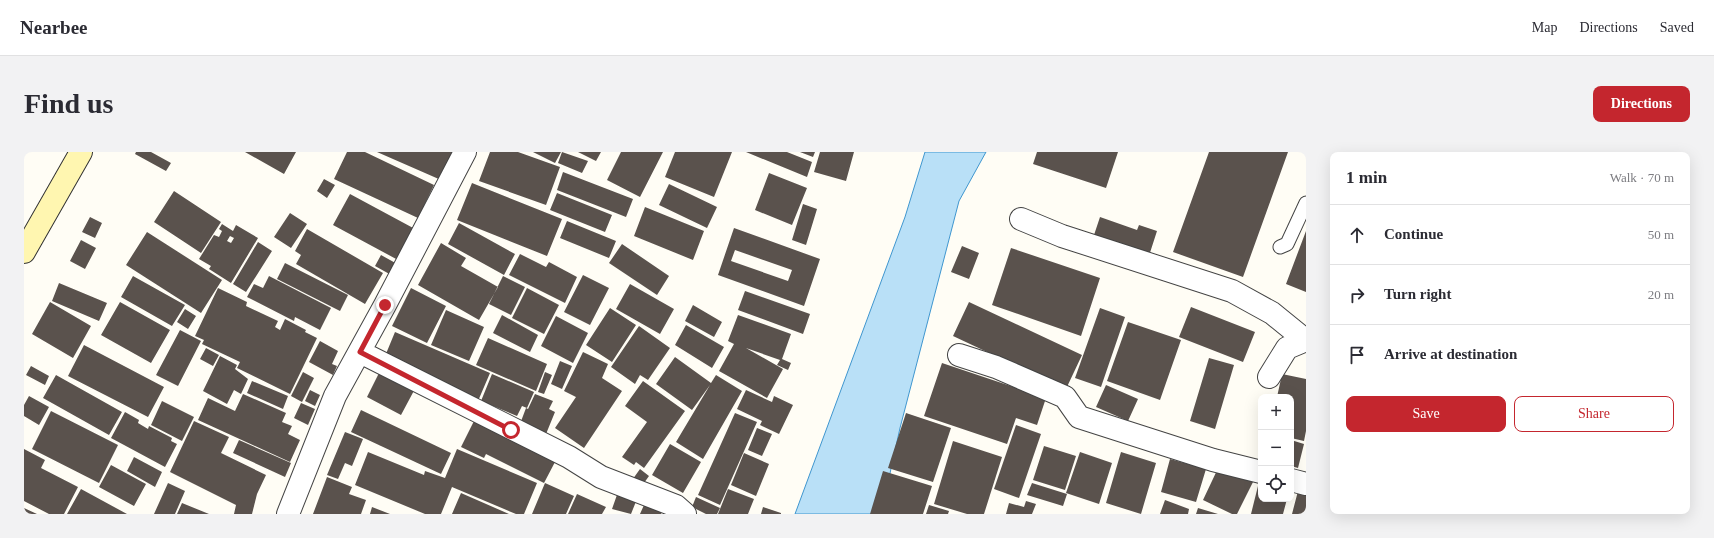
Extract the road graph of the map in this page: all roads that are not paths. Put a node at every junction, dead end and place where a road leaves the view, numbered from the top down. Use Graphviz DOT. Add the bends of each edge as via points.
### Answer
graph roads {
  1 [pos="81,152"];
  2 [pos="465,152"];
  3 [pos="1306,203"];
  4 [pos="1021,219"];
  5 [pos="1280,247"];
  6 [pos="24,252"];
  7 [pos="1305,340"];
  8 [pos="360,352"];
  9 [pos="959,355"];
  10 [pos="1269,376"];
  11 [pos="1258,471"];
  12 [pos="1294,481"];
  13 [pos="1306,484"];
  14 [pos="288,514"];
  15 [pos="685,514"];
  1 -- 6 [label="street"];
  2 -- 8 [label="street"];
  3 -- 5 [label="lane" via="1287,244"];
  4 -- 7 [label="street" via="1062,236 1232,291 1272,313"];
  7 -- 10 [label="street" via="1287,348"];
  8 -- 14 [label="street" via="335,396"];
  8 -- 15 [label="street" via="569,457 592,472 676,506"];
  9 -- 11 [label="street" via="996,367 1066,397 1079,418 1213,460"];
  12 -- 13 [label="street"];
}
